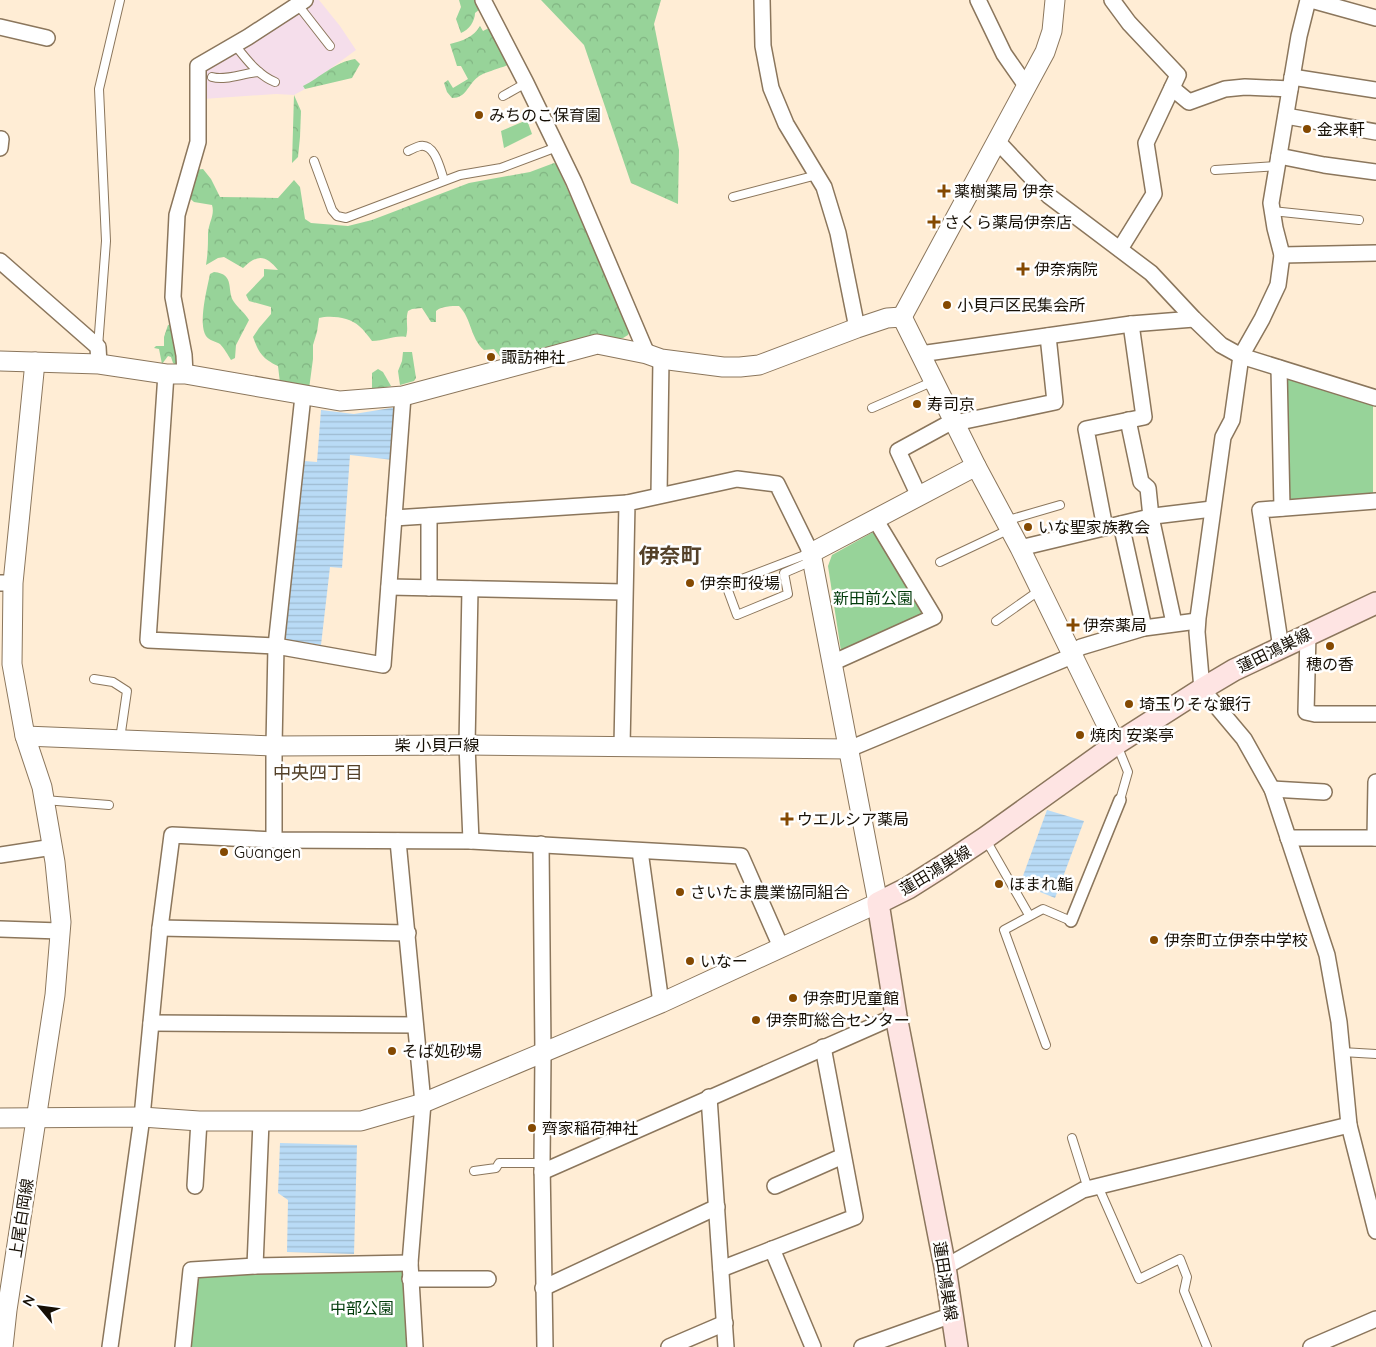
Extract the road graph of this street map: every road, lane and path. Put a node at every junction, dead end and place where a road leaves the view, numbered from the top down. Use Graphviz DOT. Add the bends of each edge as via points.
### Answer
graph roads {
  1 [pos="120,0"];
  2 [pos="483,0"];
  3 [pos="762,0"];
  4 [pos="978,0"];
  5 [pos="1055,0"];
  6 [pos="1112,0"];
  7 [pos="1310,0"];
  8 [pos="302,2"];
  9 [pos="1376,18"];
  10 [pos="0,27"];
  11 [pos="47,38"];
  12 [pos="235,45"];
  13 [pos="330,46"];
  14 [pos="259,72"];
  15 [pos="212,77"];
  16 [pos="275,82"];
  17 [pos="526,83"];
  18 [pos="1291,83"];
  19 [pos="1027,87"];
  20 [pos="1172,88"];
  21 [pos="1376,90"];
  22 [pos="503,96"];
  23 [pos="1286,116"];
  24 [pos="1376,132"];
  25 [pos="998,142"];
  26 [pos="557,148"];
  27 [pos="408,151"];
  28 [pos="314,161"];
  29 [pos="1279,161"];
  30 [pos="1215,170"];
  31 [pos="1376,172"];
  32 [pos="817,176"];
  33 [pos="444,180"];
  34 [pos="733,197"];
  35 [pos="1272,212"];
  36 [pos="1359,220"];
  37 [pos="1120,249"];
  38 [pos="1376,253"];
  39 [pos="1282,255"];
  40 [pos="0,261"];
  41 [pos="902,317"];
  42 [pos="1194,319"];
  43 [pos="1131,324"];
  44 [pos="857,328"];
  45 [pos="1048,336"];
  46 [pos="920,354"];
  47 [pos="98,356"];
  48 [pos="1241,356"];
  49 [pos="654,357"];
  50 [pos="0,361"];
  51 [pos="35,362"];
  52 [pos="1279,368"];
  53 [pos="166,374"];
  54 [pos="185,374"];
  55 [pos="934,381"];
  56 [pos="303,396"];
  57 [pos="403,396"];
  58 [pos="1376,398"];
  59 [pos="872,408"];
  60 [pos="1128,420"];
  61 [pos="954,422"];
  62 [pos="976,466"];
  63 [pos="659,495"];
  64 [pos="919,496"];
  65 [pos="1376,501"];
  66 [pos="627,503"];
  67 [pos="1060,505"];
  68 [pos="1282,508"];
  69 [pos="1212,509"];
  70 [pos="429,516"];
  71 [pos="1151,517"];
  72 [pos="394,518"];
  73 [pos="875,519"];
  74 [pos="1121,524"];
  75 [pos="1007,525"];
  76 [pos="1105,528"];
  77 [pos="1020,548"];
  78 [pos="812,557"];
  79 [pos="940,562"];
  80 [pos="7,583"];
  81 [pos="389,587"];
  82 [pos="429,588"];
  83 [pos="470,588"];
  84 [pos="1040,590"];
  85 [pos="624,592"];
  86 [pos="1376,603"];
  87 [pos="996,620"];
  88 [pos="1197,621"];
  89 [pos="1174,623"];
  90 [pos="1144,628"];
  91 [pos="1308,634"];
  92 [pos="276,646"];
  93 [pos="1281,648"];
  94 [pos="1072,654"];
  95 [pos="832,663"];
  96 [pos="94,680"];
  97 [pos="1202,689"];
  98 [pos="1376,714"];
  99 [pos="25,736"];
  100 [pos="120,741"];
  101 [pos="1116,744"];
  102 [pos="468,745"];
  103 [pos="274,746"];
  104 [pos="622,746"];
  105 [pos="849,749"];
  106 [pos="1376,782"];
  107 [pos="1272,790"];
  108 [pos="1324,792"];
  109 [pos="44,800"];
  110 [pos="1120,800"];
  111 [pos="109,806"];
  112 [pos="986,838"];
  113 [pos="1288,838"];
  114 [pos="1375,838"];
  115 [pos="274,840"];
  116 [pos="398,841"];
  117 [pos="472,841"];
  118 [pos="541,844"];
  119 [pos="53,847"];
  120 [pos="640,851"];
  121 [pos="0,855"];
  122 [pos="878,903"];
  123 [pos="1030,915"];
  124 [pos="1071,921"];
  125 [pos="160,928"];
  126 [pos="0,929"];
  127 [pos="60,931"];
  128 [pos="408,933"];
  129 [pos="782,947"];
  130 [pos="661,1003"];
  131 [pos="896,1016"];
  132 [pos="151,1023"];
  133 [pos="416,1025"];
  134 [pos="1046,1045"];
  135 [pos="823,1047"];
  136 [pos="1342,1052"];
  137 [pos="543,1053"];
  138 [pos="1376,1054"];
  139 [pos="709,1097"];
  140 [pos="423,1103"];
  141 [pos="142,1117"];
  142 [pos="0,1118"];
  143 [pos="37,1119"];
  144 [pos="199,1121"];
  145 [pos="261,1122"];
  146 [pos="1349,1125"];
  147 [pos="1072,1138"];
  148 [pos="843,1156"];
  149 [pos="542,1168"];
  150 [pos="474,1171"];
  151 [pos="195,1186"];
  152 [pos="775,1186"];
  153 [pos="1093,1187"];
  154 [pos="716,1207"];
  155 [pos="1376,1231"];
  156 [pos="772,1249"];
  157 [pos="410,1263"];
  158 [pos="255,1266"];
  159 [pos="945,1267"];
  160 [pos="721,1269"];
  161 [pos="488,1278"];
  162 [pos="410,1279"];
  163 [pos="543,1288"];
  164 [pos="4,1310"];
  165 [pos="952,1315"];
  166 [pos="1376,1319"];
  167 [pos="724,1323"];
  168 [pos="3,1347"];
  169 [pos="110,1347"];
  170 [pos="182,1347"];
  171 [pos="415,1347"];
  172 [pos="545,1347"];
  173 [pos="669,1347"];
  174 [pos="726,1347"];
  175 [pos="813,1347"];
  176 [pos="862,1347"];
  177 [pos="956,1347"];
  178 [pos="1207,1347"];
  179 [pos="1311,1347"];
  1 -- 47 [label="lane" via="99,88 106,241"];
  2 -- 17 [label="street"];
  3 -- 32 [label="street" via="763,46 771,88 786,124"];
  4 -- 19 [label="street" via="1004,54"];
  5 -- 19 [label="street" via="1052,31"];
  6 -- 20 [label="street" via="1178,75"];
  7 -- 9 [label="street"];
  7 -- 18 [label="street" via="1299,36"];
  8 -- 12 [label="street"];
  8 -- 13 [label="lane"];
  10 -- 11 [label="street"];
  12 -- 14 [label="lane"];
  12 -- 54 [label="street" via="198,66 198,142 177,215 174,269 173,297"];
  14 -- 15 [label="lane" via="219,79"];
  14 -- 16 [label="lane"];
  17 -- 22 [label="lane"];
  17 -- 26 [label="street"];
  18 -- 20 [label="street" via="1225,89 1189,102"];
  18 -- 21 [label="street"];
  18 -- 23 [label="street"];
  19 -- 25 [label="street"];
  20 -- 37 [label="street" via="1146,143 1154,194"];
  23 -- 24 [label="street"];
  23 -- 29 [label="street"];
  25 -- 37 [label="street" via="1049,196"];
  25 -- 41 [label="street"];
  26 -- 33 [label="lane" via="501,168"];
  26 -- 49 [label="street"];
  27 -- 33 [label="lane" via="420,146 432,150"];
  28 -- 33 [label="lane" via="332,210 337,216 346,218"];
  29 -- 30 [label="lane"];
  29 -- 31 [label="street"];
  29 -- 35 [label="street"];
  32 -- 34 [label="lane"];
  32 -- 44 [label="street" via="824,187 838,233"];
  35 -- 36 [label="lane"];
  35 -- 39 [label="street"];
  37 -- 42 [label="street" via="1151,273"];
  38 -- 39 [label="street"];
  39 -- 48 [label="street" via="1278,285"];
  40 -- 47 [label="street"];
  41 -- 44 [label="street" via="887,318"];
  41 -- 46 [label="street"];
  42 -- 43 [label="street"];
  42 -- 48 [label="street" via="1221,345"];
  43 -- 45 [label="street"];
  43 -- 60 [label="street" via="1144,417"];
  44 -- 49 [label="street" via="759,365 723,367"];
  45 -- 46 [label="street"];
  45 -- 61 [label="street" via="1055,402"];
  46 -- 55 [label="street"];
  47 -- 51 [label="street"];
  47 -- 53 [label="street"];
  48 -- 52 [label="street"];
  48 -- 69 [label="street" via="1232,420 1223,437"];
  49 -- 57 [label="street" via="596,344"];
  49 -- 63 [label="street"];
  50 -- 51 [label="street"];
  51 -- 80 [label="street, 上尾白岡線"];
  52 -- 58 [label="street"];
  52 -- 68 [label="street"];
  53 -- 54 [label="street"];
  53 -- 92 [label="street" via="148,640"];
  54 -- 56 [label="street"];
  55 -- 59 [label="lane"];
  55 -- 61 [label="street"];
  56 -- 57 [label="street" via="340,401"];
  56 -- 92 [label="street"];
  57 -- 72 [label="street"];
  60 -- 71 [label="street" via="1141,482 1148,488"];
  60 -- 76 [label="street" via="1086,429"];
  61 -- 62 [label="street"];
  61 -- 64 [label="street" via="898,451"];
  62 -- 64 [label="street"];
  62 -- 75 [label="street"];
  63 -- 66 [label="street"];
  63 -- 78 [label="street" via="737,479 777,484"];
  64 -- 73 [label="street"];
  65 -- 68 [label="street"];
  66 -- 70 [label="street"];
  66 -- 85 [label="street"];
  67 -- 75 [label="lane"];
  68 -- 93 [label="street" via="1260,510"];
  69 -- 71 [label="street"];
  69 -- 88 [label="street"];
  70 -- 72 [label="street"];
  70 -- 82 [label="street"];
  71 -- 74 [label="street"];
  71 -- 89 [label="street"];
  72 -- 81 [label="street"];
  73 -- 78 [label="street"];
  73 -- 95 [label="street" via="934,617"];
  74 -- 76 [label="street"];
  74 -- 90 [label="street"];
  75 -- 77 [label="street"];
  75 -- 79 [label="lane"];
  76 -- 77 [label="street"];
  77 -- 84 [label="street"];
  78 -- 78 [label="lane" via="784,573 788,594 737,615 726,585"];
  78 -- 95 [label="street"];
  80 -- 99 [label="street, 上尾白岡線" via="12,664"];
  81 -- 82 [label="street"];
  81 -- 92 [label="street" via="382,665"];
  82 -- 83 [label="street"];
  83 -- 85 [label="street"];
  83 -- 102 [label="street"];
  84 -- 87 [label="lane"];
  84 -- 94 [label="street"];
  85 -- 104 [label="street"];
  86 -- 91 [label="main road, 蓮田鴻巣線"];
  88 -- 89 [label="street"];
  88 -- 97 [label="street"];
  89 -- 90 [label="street"];
  90 -- 94 [label="street" via="1081,647"];
  91 -- 93 [label="main road, 蓮田鴻巣線"];
  91 -- 98 [label="street" via="1306,712"];
  92 -- 103 [label="street"];
  93 -- 97 [label="main road, 蓮田鴻巣線"];
  94 -- 101 [label="street"];
  94 -- 105 [label="street"];
  95 -- 105 [label="street"];
  96 -- 100 [label="lane" via="113,682 127,691"];
  97 -- 101 [label="main road, 蓮田鴻巣線"];
  97 -- 107 [label="street" via="1244,740"];
  99 -- 100 [label="street, 柴 小貝戸線"];
  99 -- 109 [label="street, 上尾白岡線"];
  100 -- 103 [label="street, 柴 小貝戸線"];
  101 -- 110 [label="lane" via="1128,772"];
  101 -- 112 [label="main road, 蓮田鴻巣線"];
  102 -- 103 [label="street, 柴 小貝戸線"];
  102 -- 104 [label="street, 柴 小貝戸線"];
  102 -- 117 [label="street"];
  103 -- 115 [label="street"];
  104 -- 105 [label="street, 柴 小貝戸線"];
  105 -- 122 [label="street"];
  106 -- 114 [label="street"];
  107 -- 108 [label="street"];
  107 -- 113 [label="street"];
  109 -- 111 [label="lane"];
  109 -- 119 [label="street, 上尾白岡線"];
  110 -- 124 [label="street"];
  112 -- 122 [label="main road, 蓮田鴻巣線" via="908,888"];
  112 -- 123 [label="lane"];
  113 -- 114 [label="street"];
  113 -- 136 [label="street" via="1327,955"];
  115 -- 116 [label="street"];
  115 -- 125 [label="street" via="172,836"];
  116 -- 117 [label="street"];
  116 -- 128 [label="street"];
  117 -- 118 [label="street"];
  118 -- 120 [label="street"];
  118 -- 137 [label="street"];
  119 -- 121 [label="street"];
  119 -- 127 [label="street, 上尾白岡線"];
  120 -- 129 [label="street" via="741,856"];
  120 -- 130 [label="street"];
  122 -- 129 [label="street"];
  122 -- 131 [label="main road, 蓮田鴻巣線"];
  123 -- 124 [label="lane" via="1043,909"];
  123 -- 134 [label="lane" via="1004,930"];
  125 -- 128 [label="street"];
  125 -- 132 [label="street"];
  126 -- 127 [label="street"];
  127 -- 143 [label="street, 上尾白岡線" via="56,994"];
  128 -- 133 [label="street"];
  129 -- 130 [label="street"];
  130 -- 137 [label="street"];
  131 -- 135 [label="street"];
  131 -- 159 [label="main road, 蓮田鴻巣線"];
  132 -- 133 [label="street"];
  132 -- 141 [label="street"];
  133 -- 140 [label="street"];
  135 -- 139 [label="street"];
  135 -- 148 [label="street"];
  136 -- 138 [label="lane"];
  136 -- 146 [label="street"];
  137 -- 140 [label="street"];
  137 -- 149 [label="street"];
  139 -- 149 [label="street"];
  139 -- 154 [label="street"];
  140 -- 145 [label="street" via="361,1121"];
  140 -- 157 [label="street"];
  141 -- 143 [label="street"];
  141 -- 144 [label="street"];
  141 -- 169 [label="street"];
  142 -- 143 [label="street"];
  143 -- 164 [label="street, 上尾白岡線"];
  144 -- 145 [label="street"];
  144 -- 151 [label="street"];
  145 -- 158 [label="street"];
  146 -- 153 [label="street"];
  146 -- 155 [label="street"];
  147 -- 153 [label="lane"];
  148 -- 152 [label="street"];
  148 -- 156 [label="street" via="855,1217"];
  149 -- 150 [label="lane" via="499,1163 496,1168"];
  149 -- 163 [label="street"];
  153 -- 159 [label="street"];
  153 -- 178 [label="lane" via="1139,1279 1180,1259 1187,1277 1184,1291"];
  154 -- 160 [label="street"];
  154 -- 163 [label="street"];
  156 -- 160 [label="street"];
  156 -- 175 [label="street"];
  157 -- 158 [label="street"];
  157 -- 162 [label="street"];
  158 -- 170 [label="street" via="191,1270"];
  159 -- 165 [label="main road, 蓮田鴻巣線"];
  160 -- 167 [label="street"];
  161 -- 162 [label="street"];
  162 -- 171 [label="street"];
  163 -- 172 [label="street"];
  164 -- 168 [label="street, 上尾白岡線"];
  165 -- 176 [label="street"];
  165 -- 177 [label="main road, 蓮田鴻巣線"];
  166 -- 179 [label="street"];
  167 -- 173 [label="street"];
  167 -- 174 [label="street"];
}
